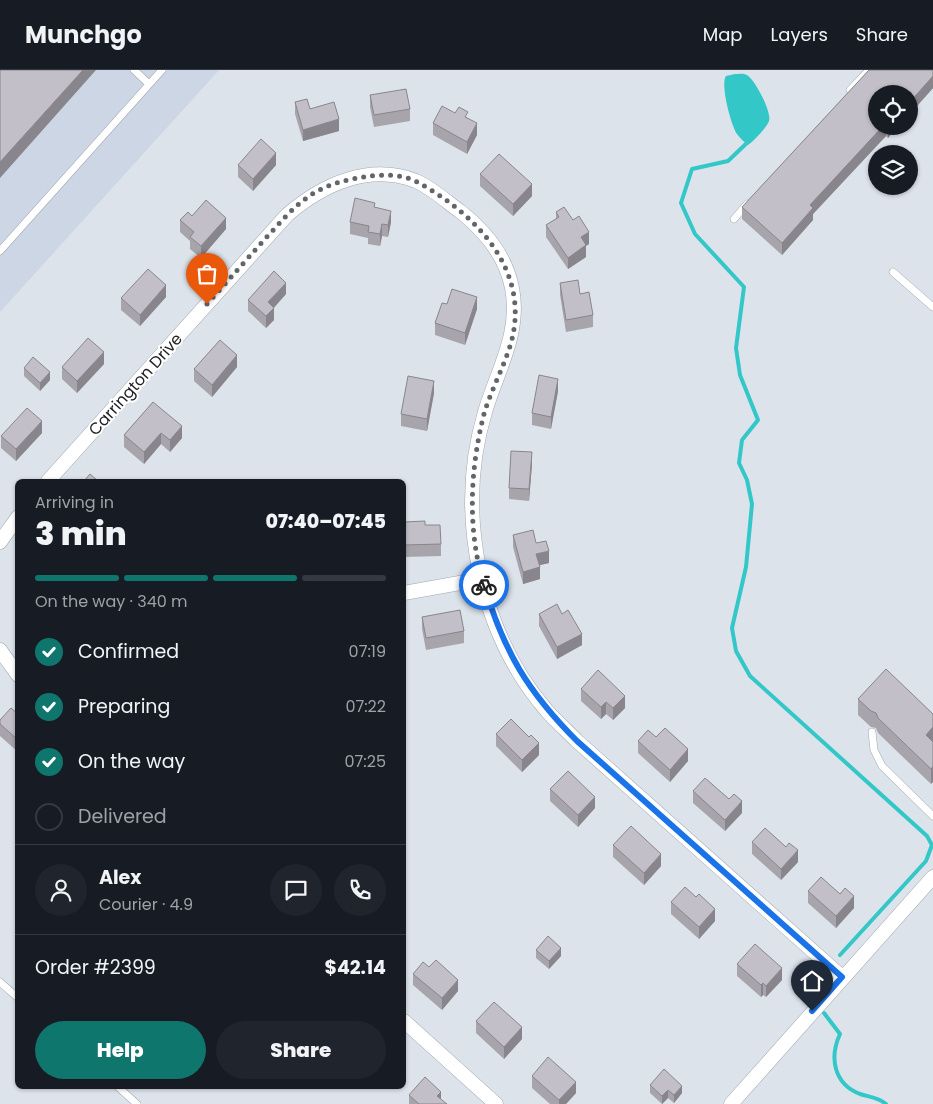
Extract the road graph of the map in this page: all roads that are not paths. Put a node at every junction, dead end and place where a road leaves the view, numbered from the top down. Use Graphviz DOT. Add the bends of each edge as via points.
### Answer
graph roads {
  1 [pos="134,70"];
  2 [pos="162,70"];
  3 [pos="868,70"];
  4 [pos="150,84"];
  5 [pos="843,98"];
  6 [pos="753,198"];
  7 [pos="734,219"];
  8 [pos="0,251"];
  9 [pos="893,272"];
  10 [pos="933,307"];
  11 [pos="50,479"];
  12 [pos="15,521"];
  13 [pos="0,542"];
  14 [pos="482,579"];
  15 [pos="406,593"];
  16 [pos="0,650"];
  17 [pos="15,671"];
  18 [pos="872,732"];
  19 [pos="933,816"];
  20 [pos="933,877"];
  21 [pos="842,977"];
  22 [pos="0,982"];
  23 [pos="15,995"];
  24 [pos="406,1023"];
  25 [pos="120,1089"];
  26 [pos="137,1104"];
  27 [pos="496,1104"];
  28 [pos="731,1104"];
  1 -- 4 [label="lane"];
  2 -- 4 [label="lane"];
  3 -- 5 [label="lane"];
  4 -- 8 [label="lane"];
  6 -- 7 [label="lane"];
  9 -- 10 [label="lane"];
  11 -- 14 [label="street, Carrington Drive" via="287,215 309,196 342,180 391,175 417,182 467,217 494,246 503,261 512,289 514,318 511,342 484,414 472,494 473,524"];
  12 -- 13 [label="street"];
  14 -- 15 [label="street"];
  14 -- 21 [label="street, Carrington Drive" via="495,622 519,671 547,710 577,741"];
  16 -- 17 [label="street"];
  18 -- 19 [label="lane" via="874,750 882,766"];
  20 -- 21 [label="street"];
  21 -- 28 [label="street"];
  22 -- 23 [label="lane"];
  24 -- 27 [label="street"];
  25 -- 26 [label="lane"];
}
